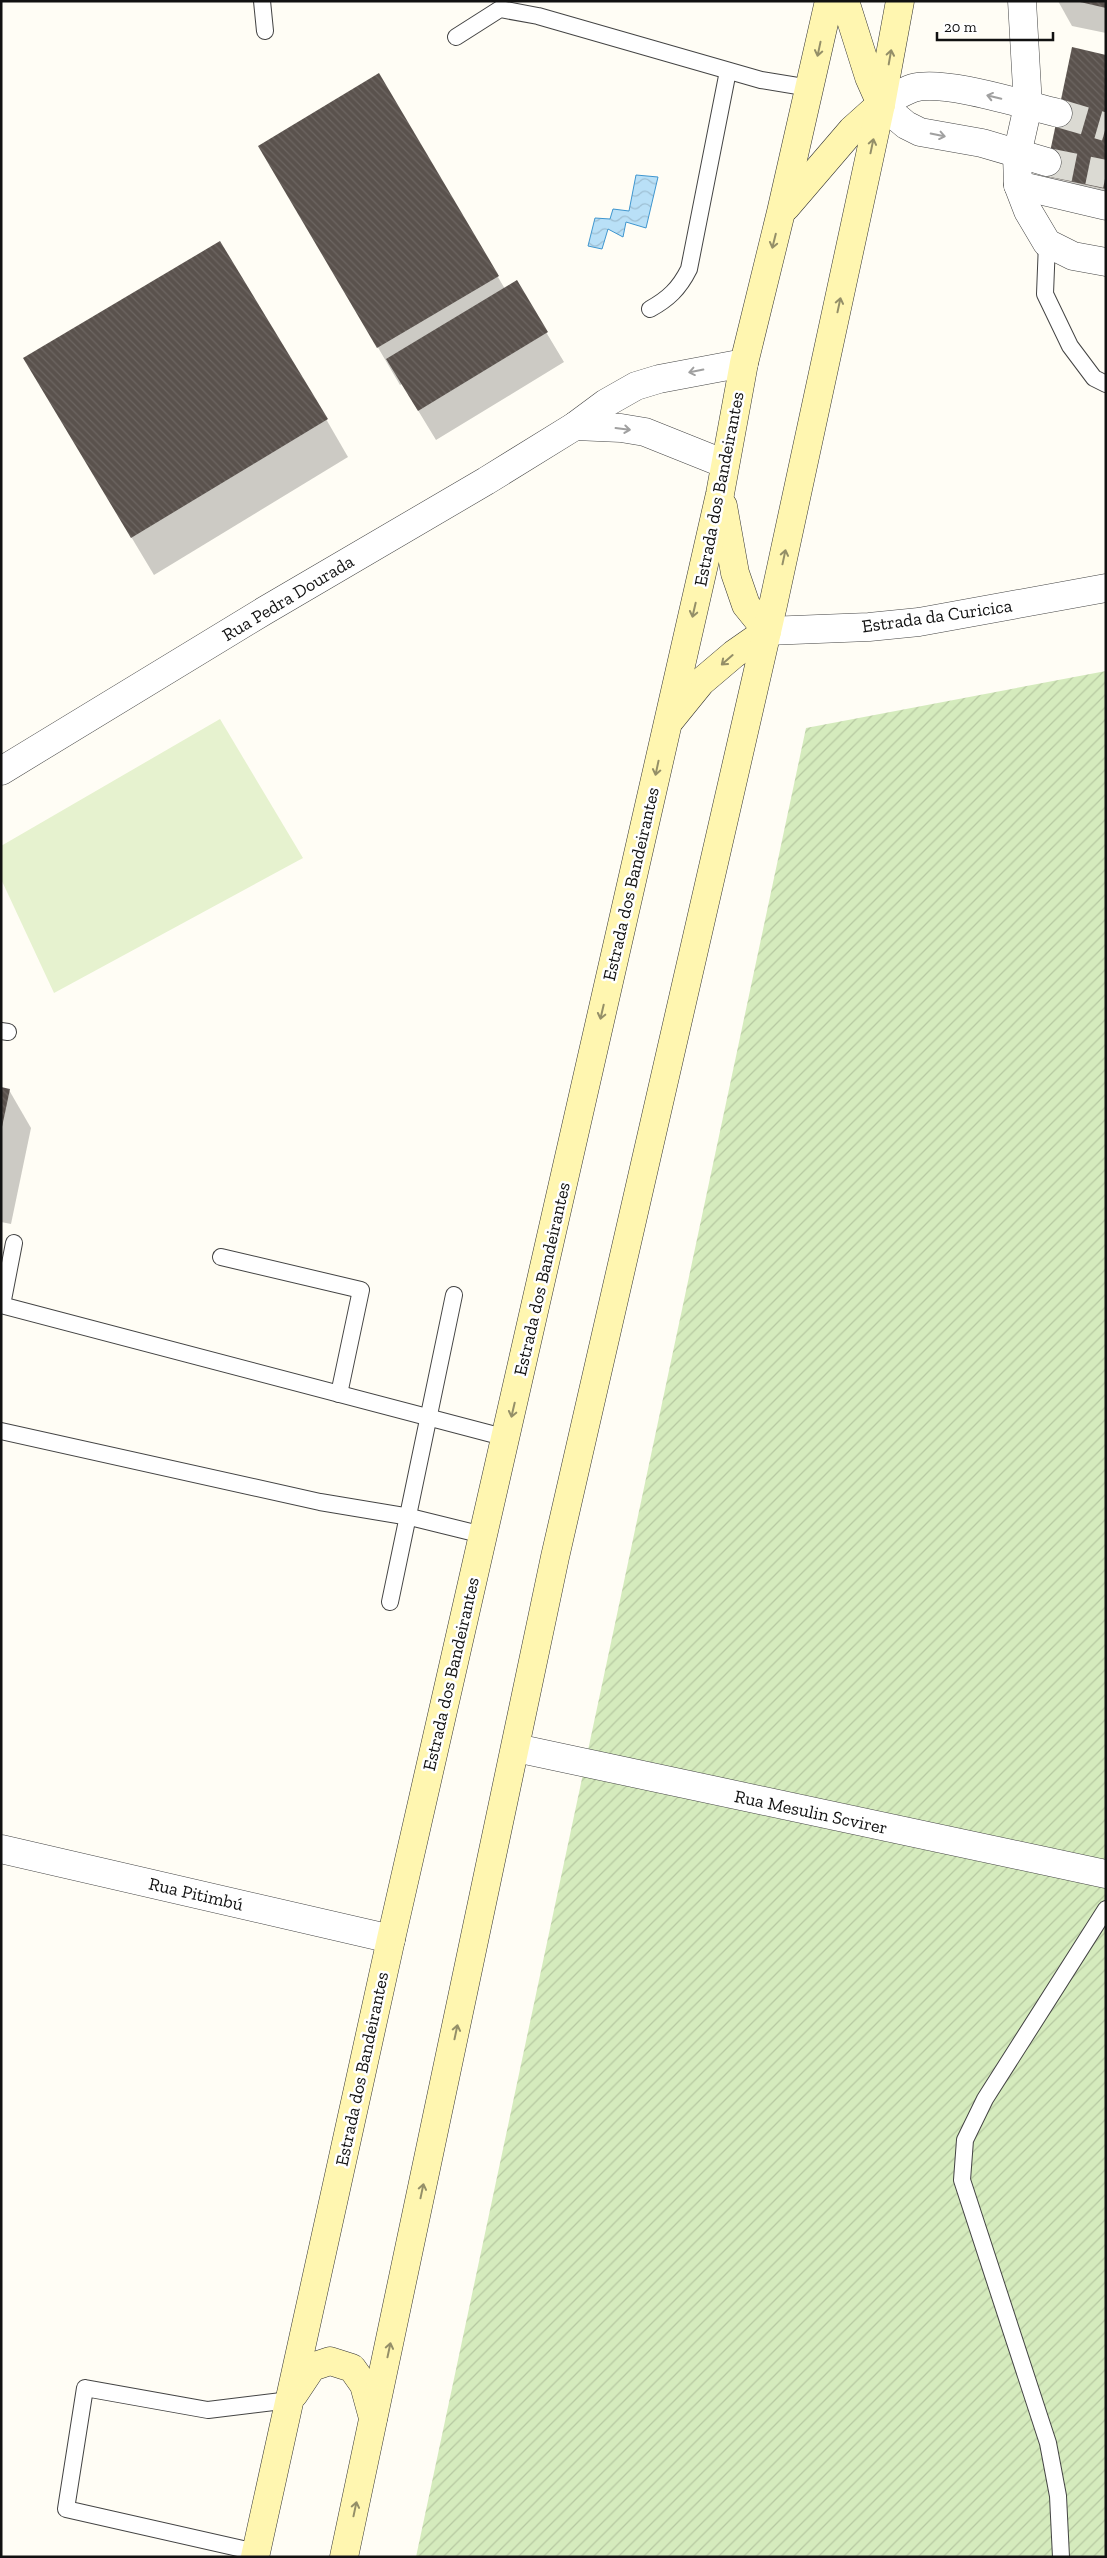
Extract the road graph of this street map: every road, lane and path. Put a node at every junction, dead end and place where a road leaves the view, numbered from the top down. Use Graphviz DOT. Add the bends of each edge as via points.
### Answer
graph roads {
  1 [pos="262,1"];
  2 [pos="829,1"];
  3 [pos="845,1"];
  4 [pos="900,1"];
  5 [pos="1022,1"];
  6 [pos="265,31"];
  7 [pos="456,37"];
  8 [pos="728,71"];
  9 [pos="810,88"];
  10 [pos="881,104"];
  11 [pos="1028,106"];
  12 [pos="1058,113"];
  13 [pos="1017,155"];
  14 [pos="1047,162"];
  15 [pos="1018,185"];
  16 [pos="1106,206"];
  17 [pos="782,212"];
  18 [pos="1048,243"];
  19 [pos="1106,262"];
  20 [pos="650,309"];
  21 [pos="744,363"];
  22 [pos="1106,384"];
  23 [pos="575,426"];
  24 [pos="725,464"];
  25 [pos="720,494"];
  26 [pos="1106,588"];
  27 [pos="767,631"];
  28 [pos="668,722"];
  29 [pos="1,771"];
  30 [pos="14,1244"];
  31 [pos="221,1258"];
  32 [pos="454,1295"];
  33 [pos="2,1305"];
  34 [pos="339,1394"];
  35 [pos="430,1418"];
  36 [pos="1,1431"];
  37 [pos="506,1438"];
  38 [pos="410,1517"];
  39 [pos="483,1535"];
  40 [pos="390,1602"];
  41 [pos="516,1748"];
  42 [pos="1,1849"];
  43 [pos="1106,1874"];
  44 [pos="1106,1909"];
  45 [pos="391,1939"];
  46 [pos="290,2400"];
  47 [pos="374,2420"];
  48 [pos="255,2555"];
  49 [pos="344,2557"];
  50 [pos="1061,2557"];
  1 -- 6 [label="lane"];
  2 -- 9 [label="main road, Estrada dos Bandeirantes, one-way"];
  3 -- 10 [label="main road"];
  10 -- 4 [label="main road, one-way"];
  5 -- 11 [label="street"];
  7 -- 8 [label="lane" via="500,9 538,16"];
  8 -- 9 [label="lane"];
  8 -- 20 [label="lane" via="690,269 670,298"];
  9 -- 17 [label="main road, Estrada dos Bandeirantes"];
  11 -- 10 [label="street, one-way" via="992,96 929,86 912,88"];
  10 -- 13 [label="street, one-way" via="920,132 982,143"];
  10 -- 17 [label="main road" via="852,130"];
  27 -- 10 [label="main road, one-way"];
  11 -- 12 [label="street"];
  11 -- 13 [label="street"];
  13 -- 14 [label="street"];
  13 -- 15 [label="street"];
  15 -- 16 [label="street"];
  15 -- 18 [label="street" via="1028,211"];
  17 -- 21 [label="main road, Estrada dos Bandeirantes, one-way"];
  18 -- 19 [label="street" via="1073,256"];
  18 -- 22 [label="lane" via="1045,294 1070,346 1094,378"];
  21 -- 23 [label="street, Rua Pedra Dourada, one-way" via="694,371 636,386"];
  21 -- 24 [label="main road, Estrada dos Bandeirantes"];
  23 -- 24 [label="street, one-way" via="645,432"];
  23 -- 29 [label="street, Rua Pedra Dourada"];
  24 -- 25 [label="main road, Estrada dos Bandeirantes"];
  25 -- 27 [label="main road" via="735,573 746,605"];
  25 -- 28 [label="main road, Estrada dos Bandeirantes, one-way"];
  26 -- 27 [label="street, Estrada da Curicica" via="919,622 869,628"];
  27 -- 28 [label="main road, one-way" via="701,682"];
  27 -- 41 [label="main road" via="555,1557"];
  28 -- 37 [label="main road, Estrada dos Bandeirantes, one-way"];
  30 -- 33 [label="lane"];
  31 -- 34 [label="lane" via="361,1290"];
  32 -- 35 [label="lane"];
  33 -- 34 [label="lane"];
  34 -- 35 [label="lane"];
  35 -- 37 [label="lane"];
  35 -- 38 [label="lane"];
  36 -- 38 [label="lane" via="320,1502"];
  37 -- 39 [label="main road, Estrada dos Bandeirantes"];
  38 -- 39 [label="lane"];
  38 -- 40 [label="lane"];
  39 -- 45 [label="main road, Estrada dos Bandeirantes"];
  41 -- 43 [label="street, Rua Mesulin Scvirer"];
  47 -- 41 [label="main road, one-way"];
  42 -- 45 [label="street, Rua Pitimbú"];
  44 -- 50 [label="lane" via="985,2099 965,2140 962,2180 1048,2443 1058,2496"];
  45 -- 46 [label="main road, Estrada dos Bandeirantes"];
  46 -- 47 [label="main road" via="312,2368 330,2360 352,2368 364,2385"];
  46 -- 48 [label="main road, Estrada dos Bandeirantes"];
  46 -- 48 [label="lane" via="208,2410 85,2388 66,2509"];
  49 -- 47 [label="main road, one-way"];
}
